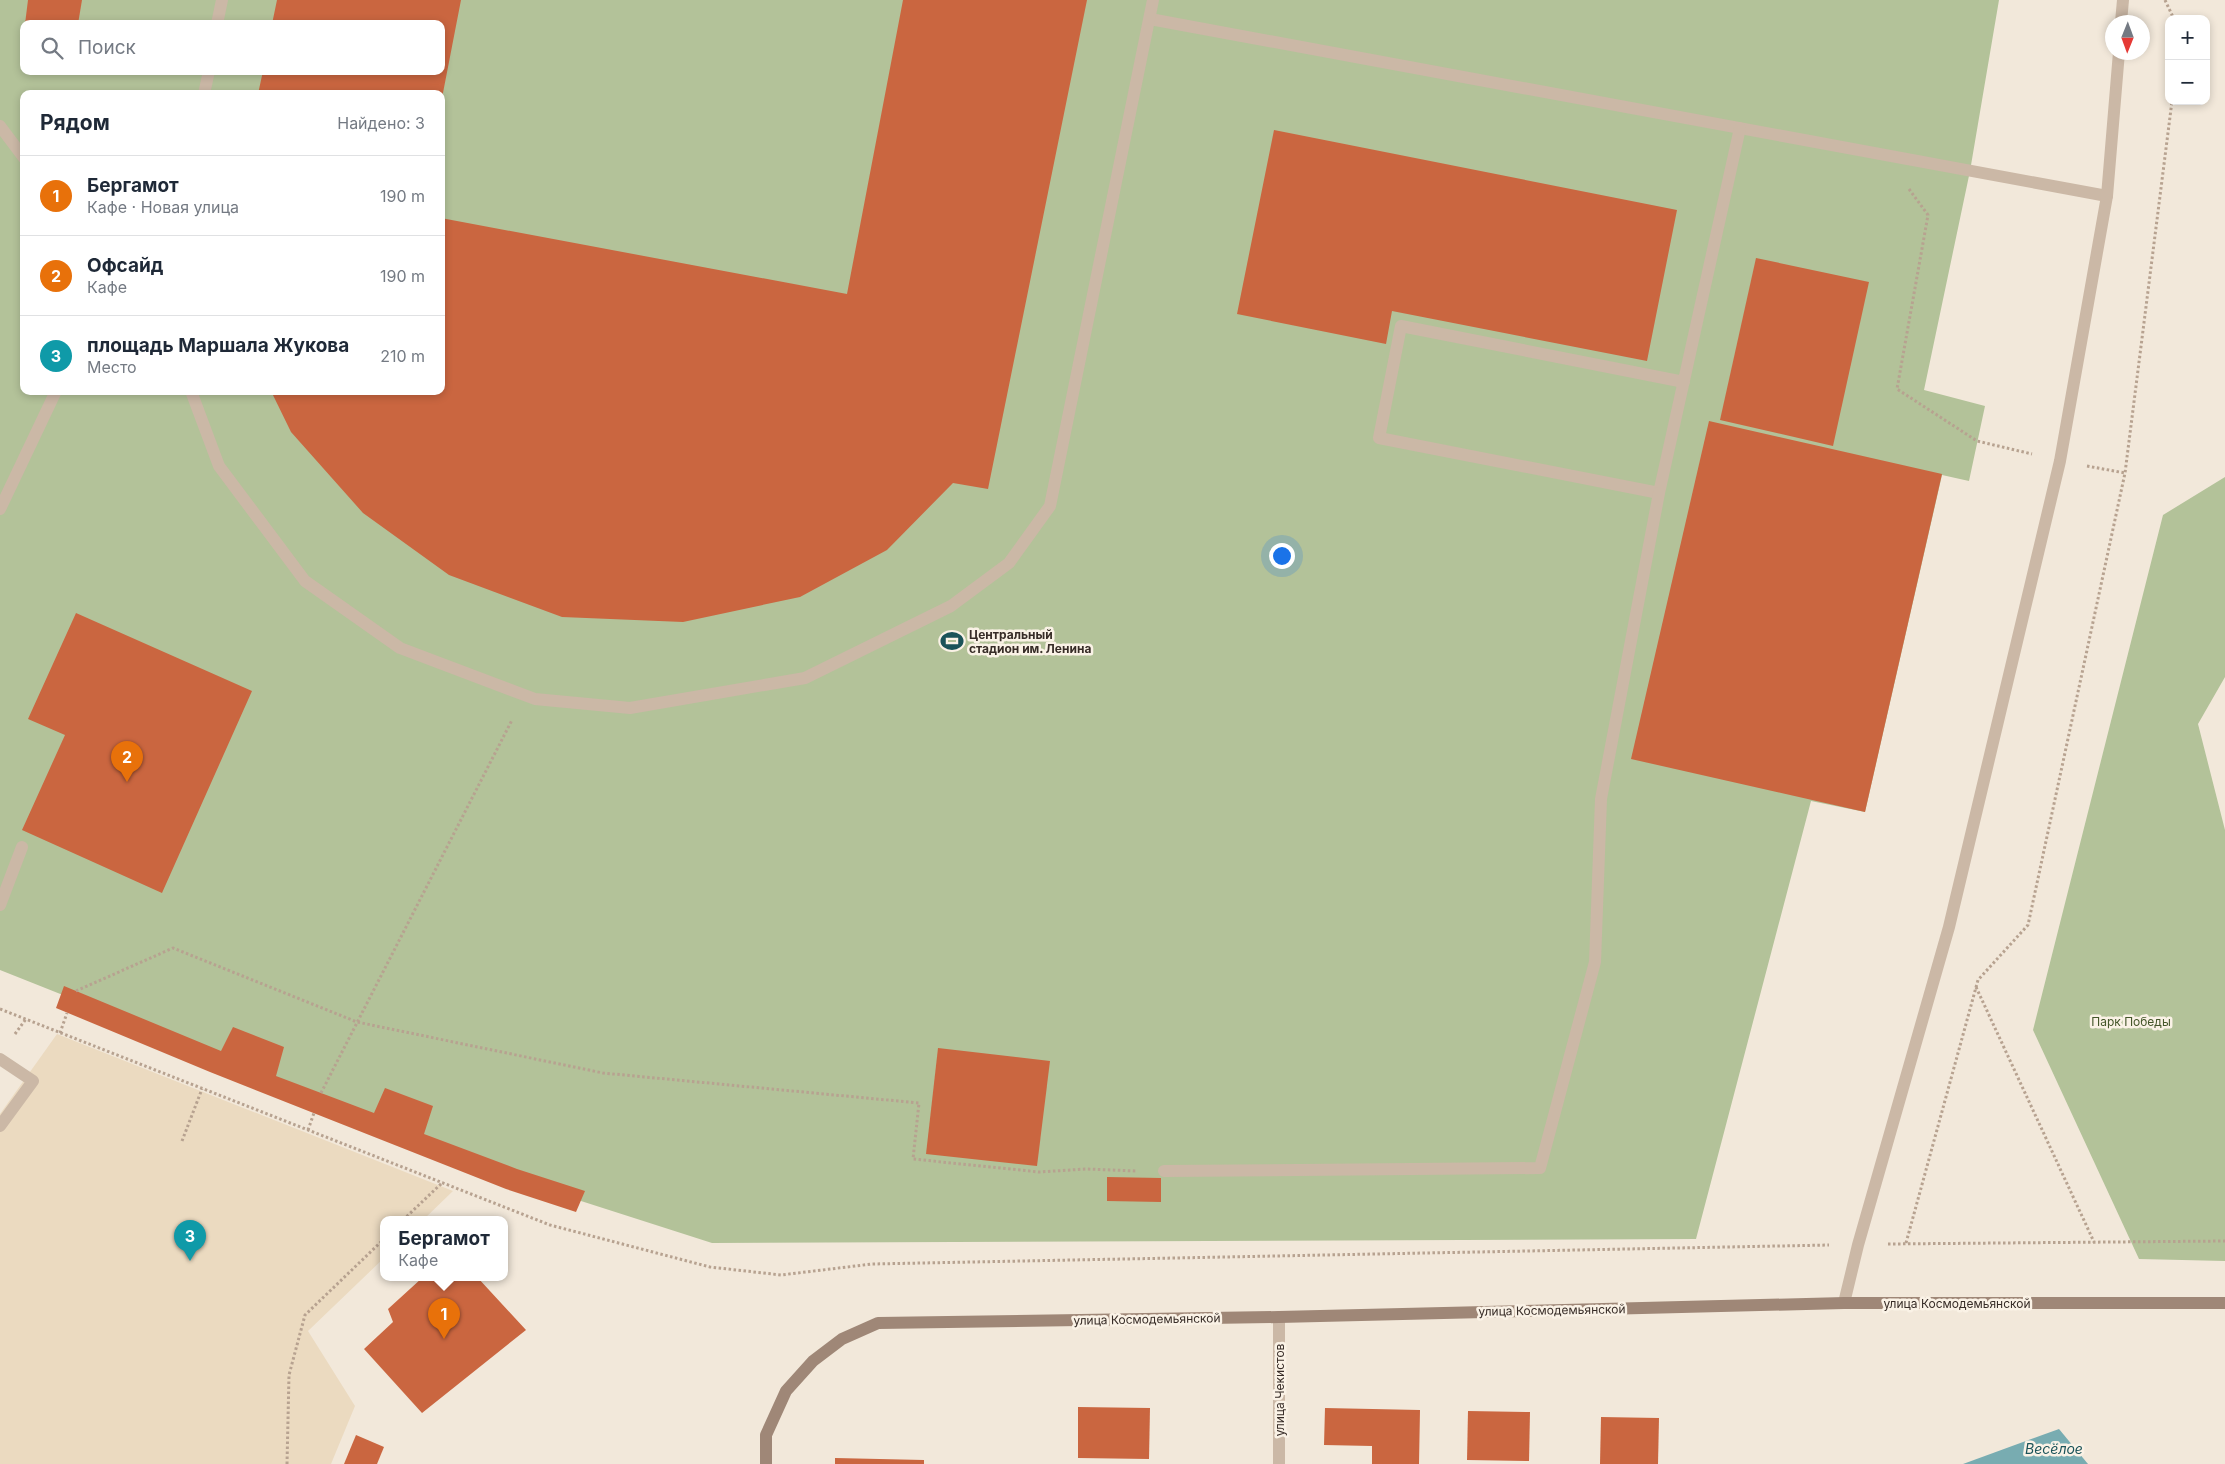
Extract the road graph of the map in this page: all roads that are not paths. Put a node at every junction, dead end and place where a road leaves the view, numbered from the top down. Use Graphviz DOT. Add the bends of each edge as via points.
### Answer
graph roads {
  1 [pos="222,0"];
  2 [pos="1153,0"];
  3 [pos="2123,0"];
  4 [pos="2122,15"];
  5 [pos="218,20"];
  6 [pos="1150,20"];
  7 [pos="2117,60"];
  8 [pos="207,75"];
  9 [pos="205,90"];
  10 [pos="0,126"];
  11 [pos="1740,128"];
  12 [pos="20,153"];
  13 [pos="2107,196"];
  14 [pos="1684,382"];
  15 [pos="54,395"];
  16 [pos="192,395"];
  17 [pos="1659,493"];
  18 [pos="0,509"];
  19 [pos="22,847"];
  20 [pos="0,905"];
  21 [pos="0,1059"];
  22 [pos="0,1126"];
  23 [pos="1164,1172"];
  24 [pos="1844,1303"];
  25 [pos="2225,1303"];
  26 [pos="1278,1316"];
  27 [pos="766,1464"];
  28 [pos="1278,1464"];
  1 -- 5 [label="street"];
  2 -- 6 [label="street"];
  3 -- 4 [label="street"];
  6 -- 11 [label="street"];
  6 -- 16 [label="street" via="1050,506 1009,563 951,606 805,678 630,708 536,699 400,648 305,581 219,466"];
  7 -- 13 [label="street"];
  8 -- 9 [label="street"];
  10 -- 12 [label="street"];
  11 -- 13 [label="street"];
  11 -- 14 [label="street"];
  13 -- 24 [label="street" via="2060,461 1949,927"];
  14 -- 17 [label="street"];
  14 -- 17 [label="street" via="1401,326 1379,438"];
  15 -- 18 [label="street"];
  17 -- 23 [label="street" via="1601,799 1595,962 1540,1168"];
  19 -- 20 [label="street"];
  21 -- 22 [label="street" via="33,1081"];
  24 -- 25 [label="street, улица Космодемьянской"];
  24 -- 26 [label="street, улица Космодемьянской"];
  26 -- 27 [label="street, улица Космодемьянской" via="878,1323 842,1339 813,1361 786,1390 766,1435"];
  26 -- 28 [label="street, улица Чекистов"];
}
